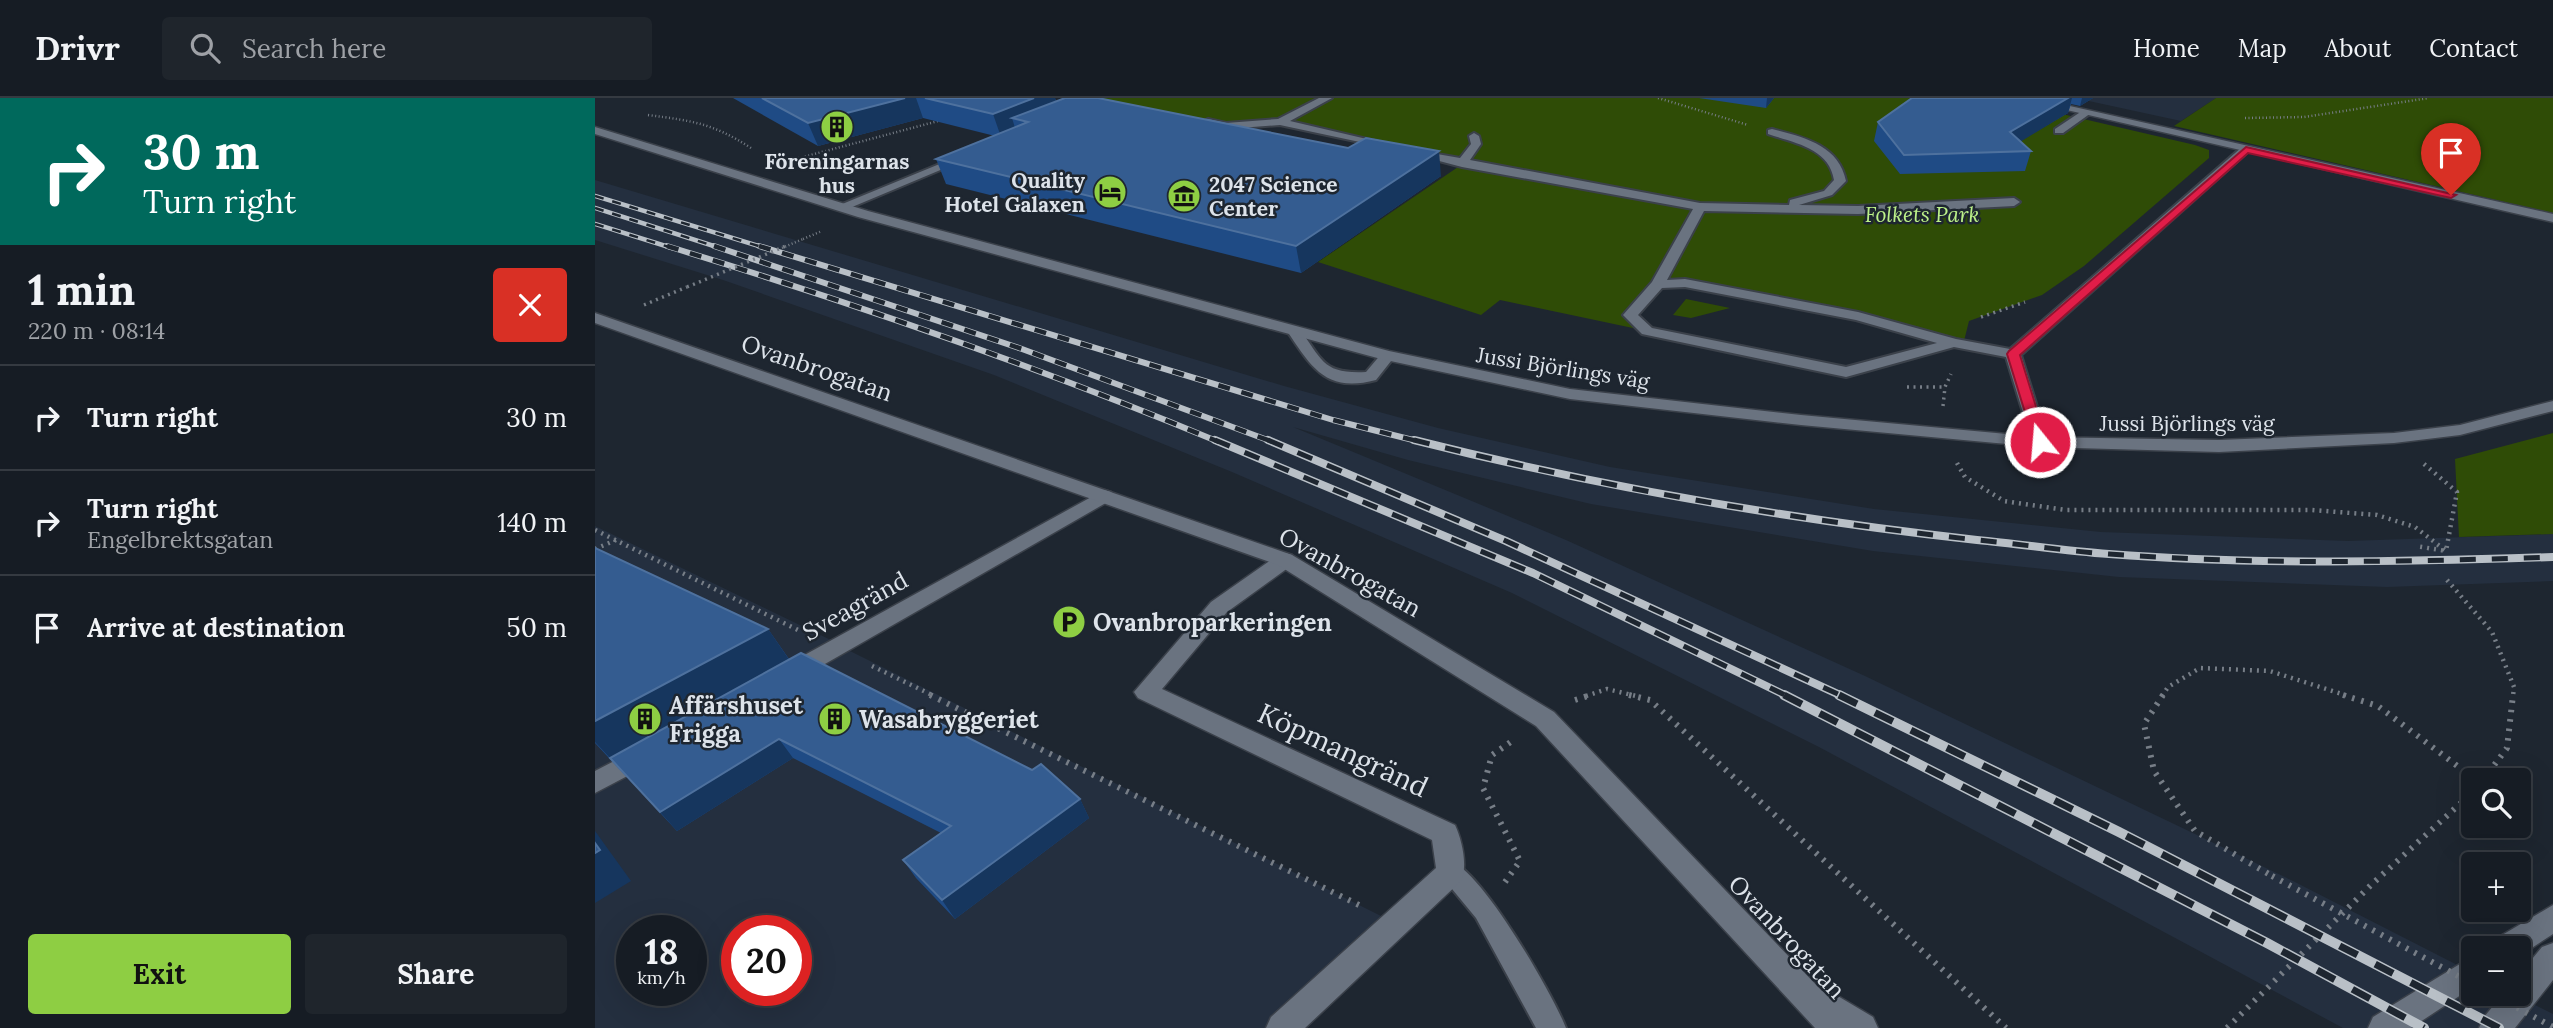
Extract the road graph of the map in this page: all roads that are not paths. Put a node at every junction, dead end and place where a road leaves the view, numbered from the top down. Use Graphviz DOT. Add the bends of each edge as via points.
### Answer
graph roads {
  1 [pos="1327,98"];
  2 [pos="2020,98"];
  3 [pos="2086,113"];
  4 [pos="1200,120"];
  5 [pos="1280,122"];
  6 [pos="595,131"];
  7 [pos="2059,131"];
  8 [pos="1772,132"];
  9 [pos="1473,136"];
  10 [pos="2246,149"];
  11 [pos="972,154"];
  12 [pos="1462,164"];
  13 [pos="2014,202"];
  14 [pos="841,207"];
  15 [pos="1700,207"];
  16 [pos="1766,208"];
  17 [pos="2553,218"];
  18 [pos="1658,285"];
  19 [pos="595,318"];
  20 [pos="1294,331"];
  21 [pos="1959,344"];
  22 [pos="2014,354"];
  23 [pos="1387,356"];
  24 [pos="2553,406"];
  25 [pos="2040,442"];
  26 [pos="1104,496"];
  27 [pos="1285,560"];
  28 [pos="775,681"];
  29 [pos="667,742"];
  30 [pos="595,783"];
  31 [pos="1451,872"];
  32 [pos="2553,918"];
  33 [pos="2525,936"];
  34 [pos="2553,957"];
  35 [pos="2461,978"];
  36 [pos="1803,991"];
  37 [pos="1282,1028"];
  38 [pos="1552,1028"];
  39 [pos="1822,1028"];
  40 [pos="1836,1028"];
  41 [pos="1862,1028"];
  42 [pos="2384,1028"];
  43 [pos="2495,1028"];
  1 -- 5 [label="lane"];
  2 -- 3 [label="street"];
  3 -- 7 [label="lane"];
  3 -- 10 [label="street"];
  4 -- 5 [label="lane" via="1226,125"];
  5 -- 12 [label="lane"];
  6 -- 14 [label="street, Jussi Björlings väg"];
  8 -- 16 [label="lane" via="1827,153 1839,168 1840,181 1828,193"];
  9 -- 12 [label="lane" via="1476,144"];
  10 -- 17 [label="street"];
  10 -- 22 [label="lane"];
  11 -- 14 [label="lane"];
  12 -- 15 [label="lane"];
  13 -- 16 [label="lane" via="1858,210"];
  14 -- 20 [label="street, Jussi Björlings väg"];
  15 -- 16 [label="lane"];
  15 -- 18 [label="lane"];
  18 -- 21 [label="lane" via="1685,283 1831,311"];
  18 -- 21 [label="lane" via="1630,315 1647,331 1846,372"];
  19 -- 26 [label="street, Ovanbrogatan"];
  20 -- 23 [label="street, Jussi Björlings väg"];
  20 -- 23 [label="lane" via="1320,368 1337,378 1371,377"];
  21 -- 22 [label="lane"];
  22 -- 25 [label="lane"];
  23 -- 25 [label="street, Jussi Björlings väg" via="1570,394"];
  24 -- 25 [label="street, Jussi Björlings väg" via="2460,430 2394,438 2220,446"];
  26 -- 27 [label="street, Ovanbrogatan"];
  26 -- 28 [label="street, Sveagränd"];
  27 -- 31 [label="street, Köpmangränd" via="1219,607 1146,692 1445,833"];
  27 -- 36 [label="street, Ovanbrogatan" via="1545,719"];
  29 -- 30 [label="street"];
  31 -- 37 [label="street"];
  31 -- 38 [label="lane" via="1485,910"];
  32 -- 33 [label="street"];
  34 -- 43 [label="street"];
  35 -- 42 [label="street"];
  36 -- 39 [label="street"];
  36 -- 40 [label="street, Ovanbrogatan"];
  36 -- 41 [label="street"];
}
